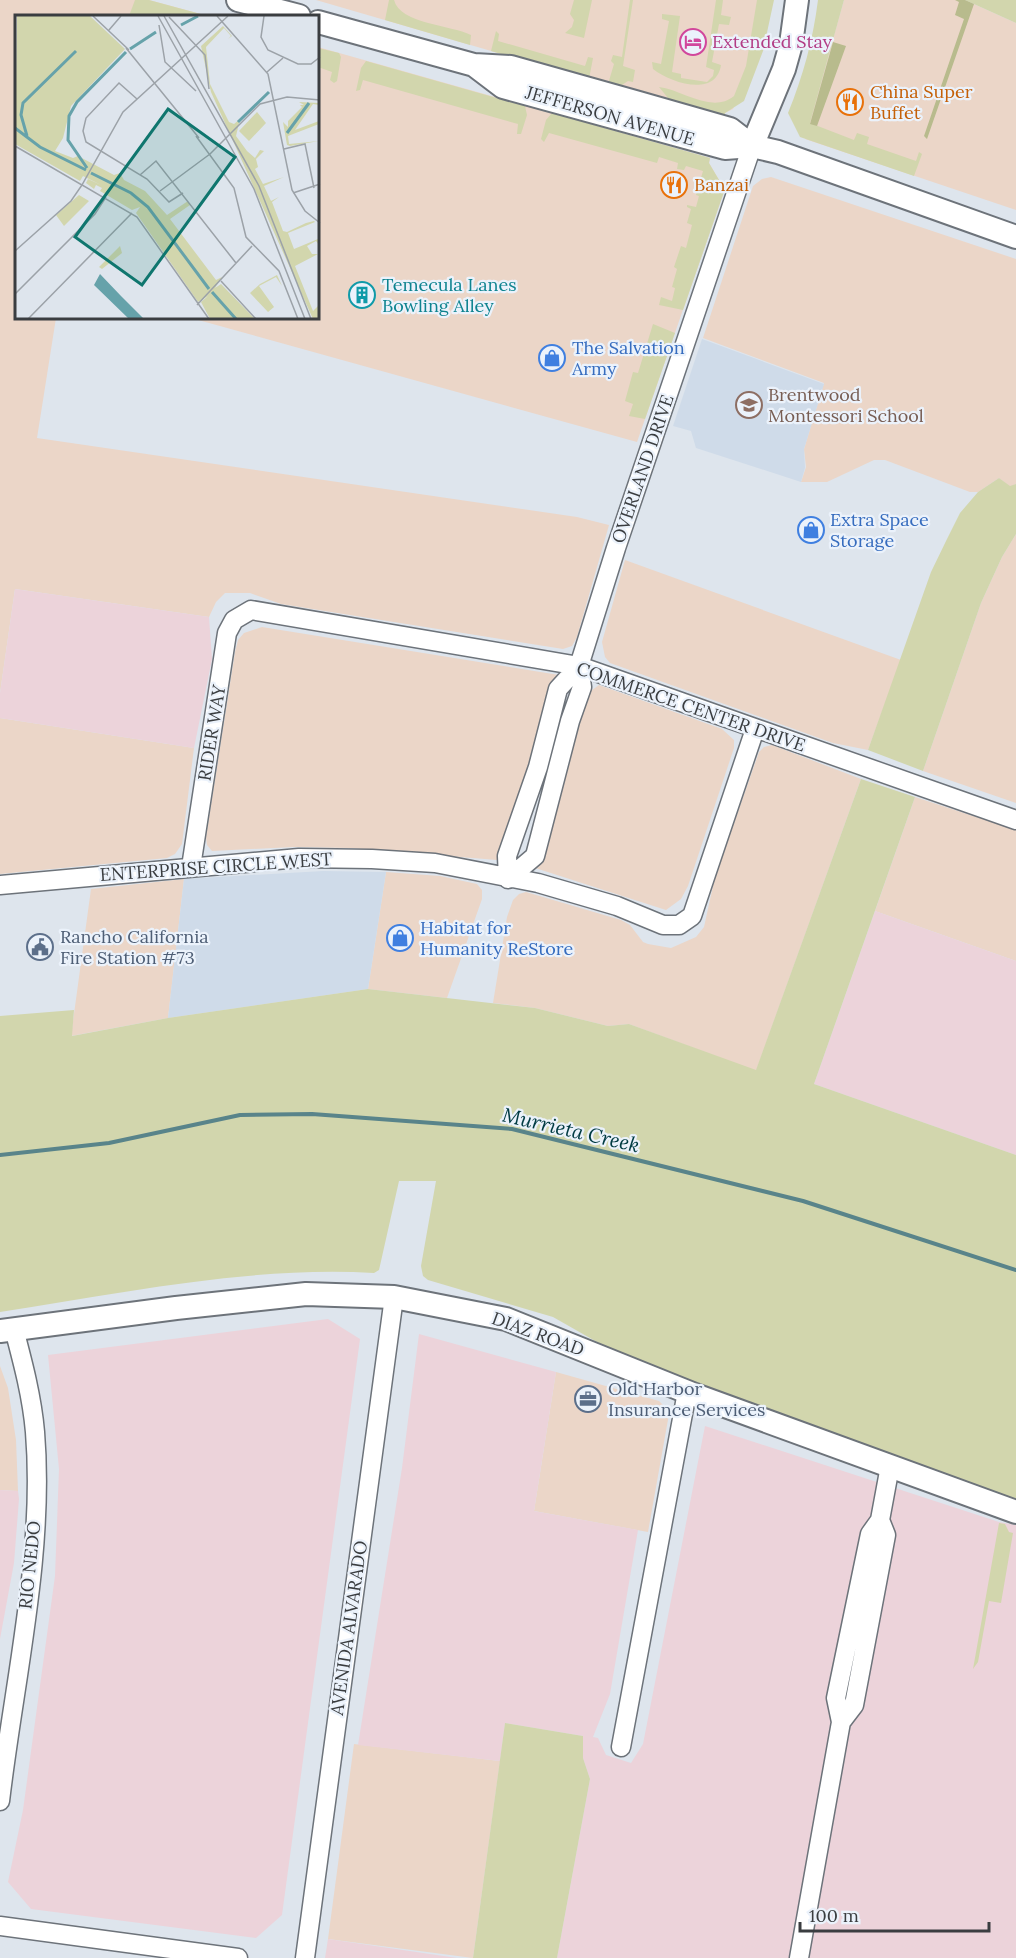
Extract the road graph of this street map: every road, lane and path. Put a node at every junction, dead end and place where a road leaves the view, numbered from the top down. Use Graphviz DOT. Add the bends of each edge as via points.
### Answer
graph roads {
  1 [pos="238,0"];
  2 [pos="797,0"];
  3 [pos="295,15"];
  4 [pos="320,23"];
  5 [pos="752,146"];
  6 [pos="1016,237"];
  7 [pos="251,610"];
  8 [pos="579,666"];
  9 [pos="755,729"];
  10 [pos="1016,820"];
  11 [pos="191,867"];
  12 [pos="508,879"];
  13 [pos="0,885"];
  14 [pos="394,1297"];
  15 [pos="7,1330"];
  16 [pos="687,1392"];
  17 [pos="890,1466"];
  18 [pos="1016,1512"];
  19 [pos="621,1747"];
  20 [pos="0,1801"];
  21 [pos="0,1926"];
  22 [pos="237,1958"];
  23 [pos="305,1958"];
  24 [pos="799,1958"];
  1 -- 3 [label="main road"];
  2 -- 5 [label="main road, OVERLAND DRIVE" via="784,69"];
  4 -- 5 [label="main road, JEFFERSON AVENUE" via="474,65 503,87 725,148"];
  5 -- 6 [label="main road, JEFFERSON AVENUE"];
  5 -- 8 [label="street, OVERLAND DRIVE"];
  7 -- 8 [label="street, COMMERCE CENTER DRIVE"];
  7 -- 11 [label="street, RIDER WAY" via="234,620 227,633"];
  8 -- 9 [label="street, COMMERCE CENTER DRIVE"];
  8 -- 12 [label="street, OVERLAND DRIVE" via="558,689 538,767 507,856"];
  8 -- 12 [label="street, OVERLAND DRIVE" via="582,687 535,856"];
  9 -- 10 [label="street, COMMERCE CENTER DRIVE"];
  9 -- 12 [label="street, ENTERPRISE CIRCLE WEST" via="692,916 680,925 663,926 601,902 538,883"];
  11 -- 12 [label="street, ENTERPRISE CIRCLE WEST" via="299,858 372,859 435,863"];
  11 -- 13 [label="street, ENTERPRISE CIRCLE WEST"];
  14 -- 15 [label="main road, DIAZ ROAD" via="306,1294"];
  14 -- 16 [label="main road, DIAZ ROAD" via="506,1319"];
  14 -- 23 [label="street, AVENIDA ALVARADO"];
  15 -- 20 [label="street, RIO NEDO" via="26,1377 35,1432 36,1512"];
  16 -- 17 [label="main road, DIAZ ROAD"];
  16 -- 19 [label="street"];
  17 -- 18 [label="main road, DIAZ ROAD"];
  17 -- 24 [label="street" via="880,1520 870,1534 836,1698 841,1722"];
  21 -- 22 [label="street"];
}
